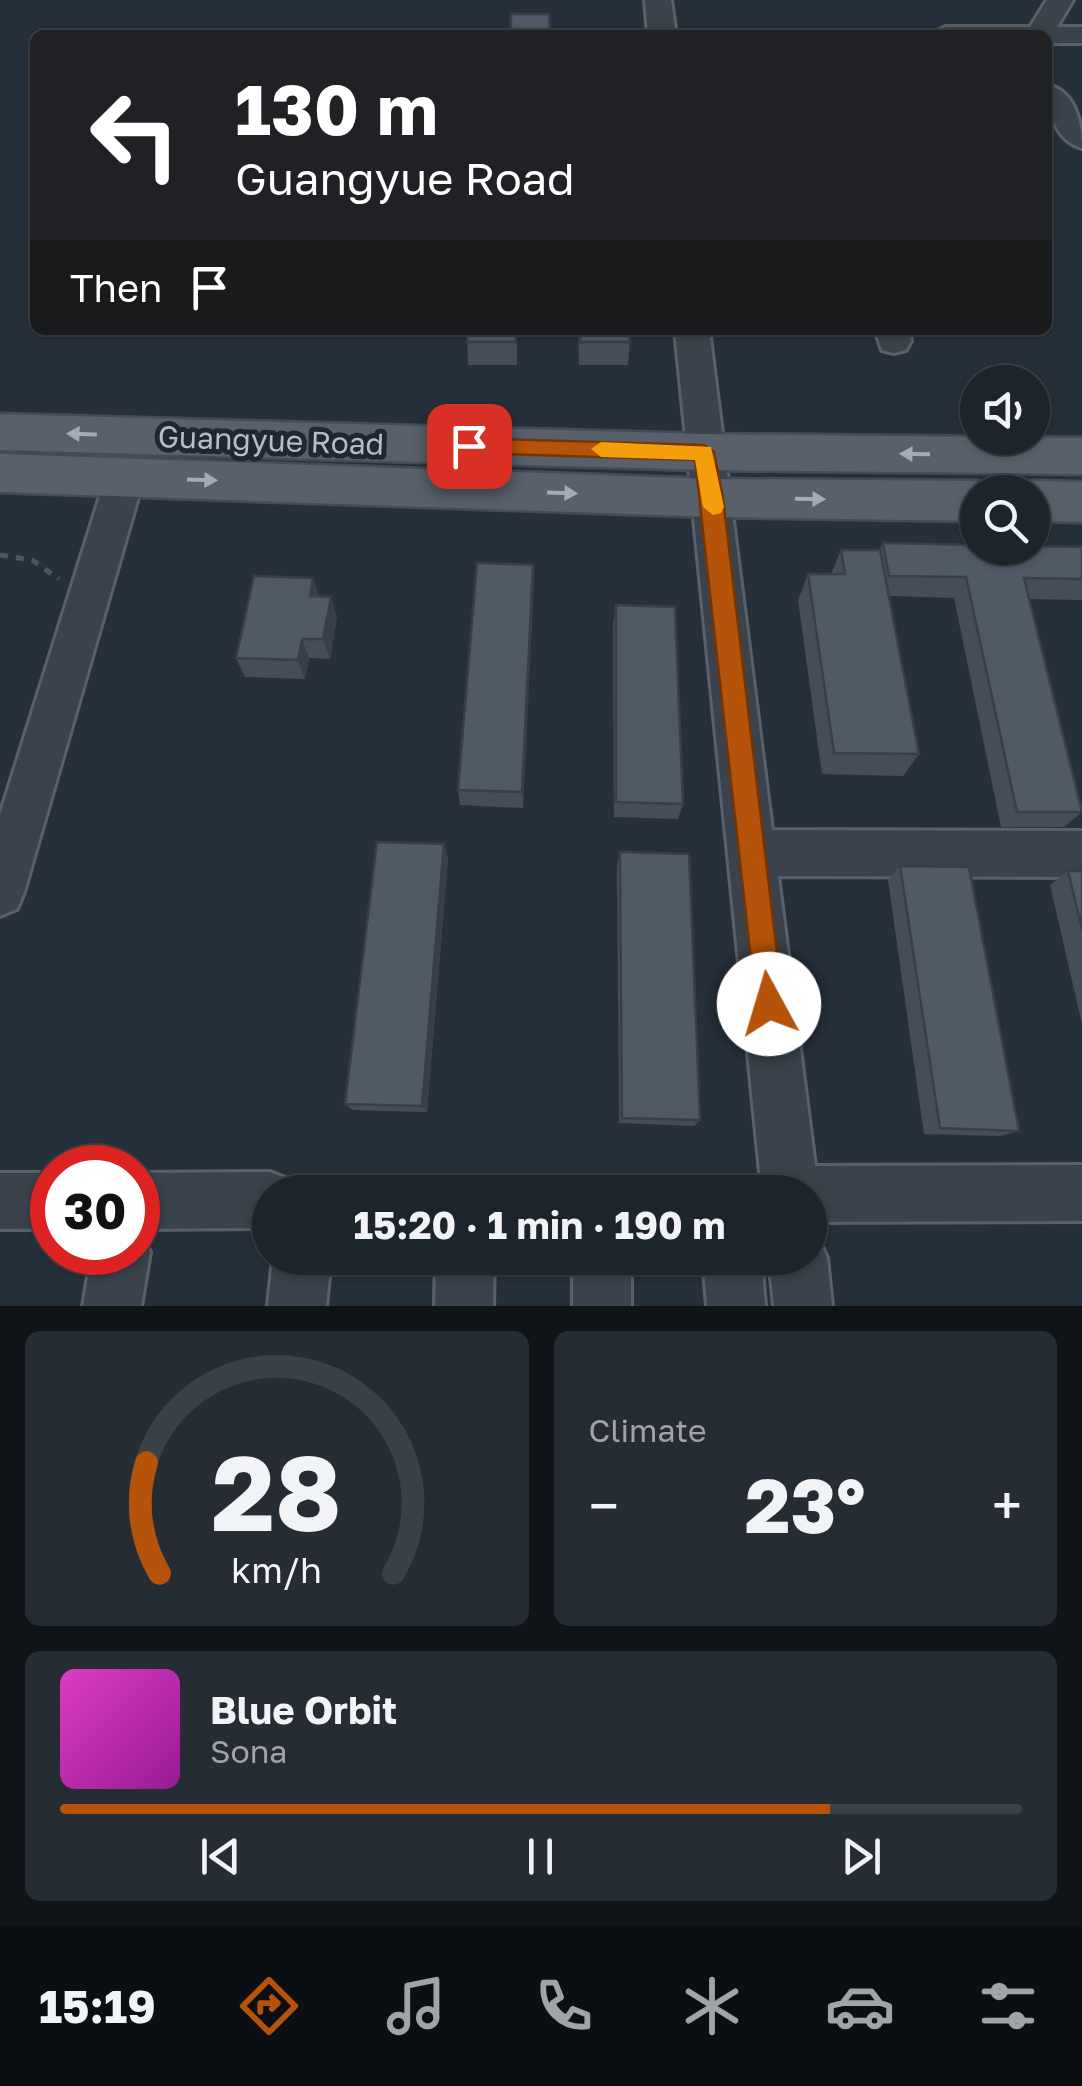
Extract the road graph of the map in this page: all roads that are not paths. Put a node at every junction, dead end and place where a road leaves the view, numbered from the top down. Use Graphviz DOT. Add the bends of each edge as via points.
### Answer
graph roads {
  1 [pos="658,0"];
  2 [pos="1060,0"];
  3 [pos="661,30"];
  4 [pos="1041,30"];
  5 [pos="1052,34"];
  6 [pos="1082,35"];
  7 [pos="1052,99"];
  8 [pos="1082,140"];
  9 [pos="693,335"];
  10 [pos="0,432"];
  11 [pos="1082,456"];
  12 [pos="0,473"];
  13 [pos="708,475"];
  14 [pos="125,477"];
  15 [pos="960,498"];
  16 [pos="1050,501"];
  17 [pos="1082,502"];
  18 [pos="17,781"];
  19 [pos="752,853"];
  20 [pos="1082,854"];
  21 [pos="0,892"];
  22 [pos="788,1175"];
  23 [pos="1082,1193"];
  24 [pos="827,1194"];
  25 [pos="160,1200"];
  26 [pos="252,1200"];
  27 [pos="0,1201"];
  28 [pos="30,1201"];
  29 [pos="118,1275"];
  30 [pos="300,1275"];
  31 [pos="465,1275"];
  32 [pos="602,1275"];
  33 [pos="733,1275"];
  34 [pos="800,1275"];
  35 [pos="112,1306"];
  36 [pos="297,1306"];
  37 [pos="464,1306"];
  38 [pos="602,1306"];
  39 [pos="736,1306"];
  40 [pos="803,1306"];
  1 -- 3 [label="street"];
  2 -- 4 [label="street"];
  5 -- 6 [label="street"];
  7 -- 8 [label="street"];
  9 -- 13 [label="street"];
  13 -- 10 [label="main road, Guangyue Road, one-way"];
  11 -- 13 [label="main road, Guangyue Road, one-way"];
  12 -- 14 [label="main road, Guangyue Road"];
  14 -- 13 [label="main road, Guangyue Road, one-way"];
  13 -- 15 [label="main road, Guangyue Road, one-way"];
  13 -- 19 [label="street"];
  14 -- 18 [label="street" via="85,608"];
  16 -- 17 [label="main road"];
  18 -- 21 [label="street"];
  19 -- 20 [label="street"];
  19 -- 22 [label="street"];
  23 -- 24 [label="street"];
  25 -- 26 [label="street"];
  27 -- 28 [label="street"];
  29 -- 35 [label="street"];
  30 -- 36 [label="street"];
  31 -- 37 [label="street"];
  32 -- 38 [label="street"];
  33 -- 39 [label="street"];
  34 -- 40 [label="street"];
}
